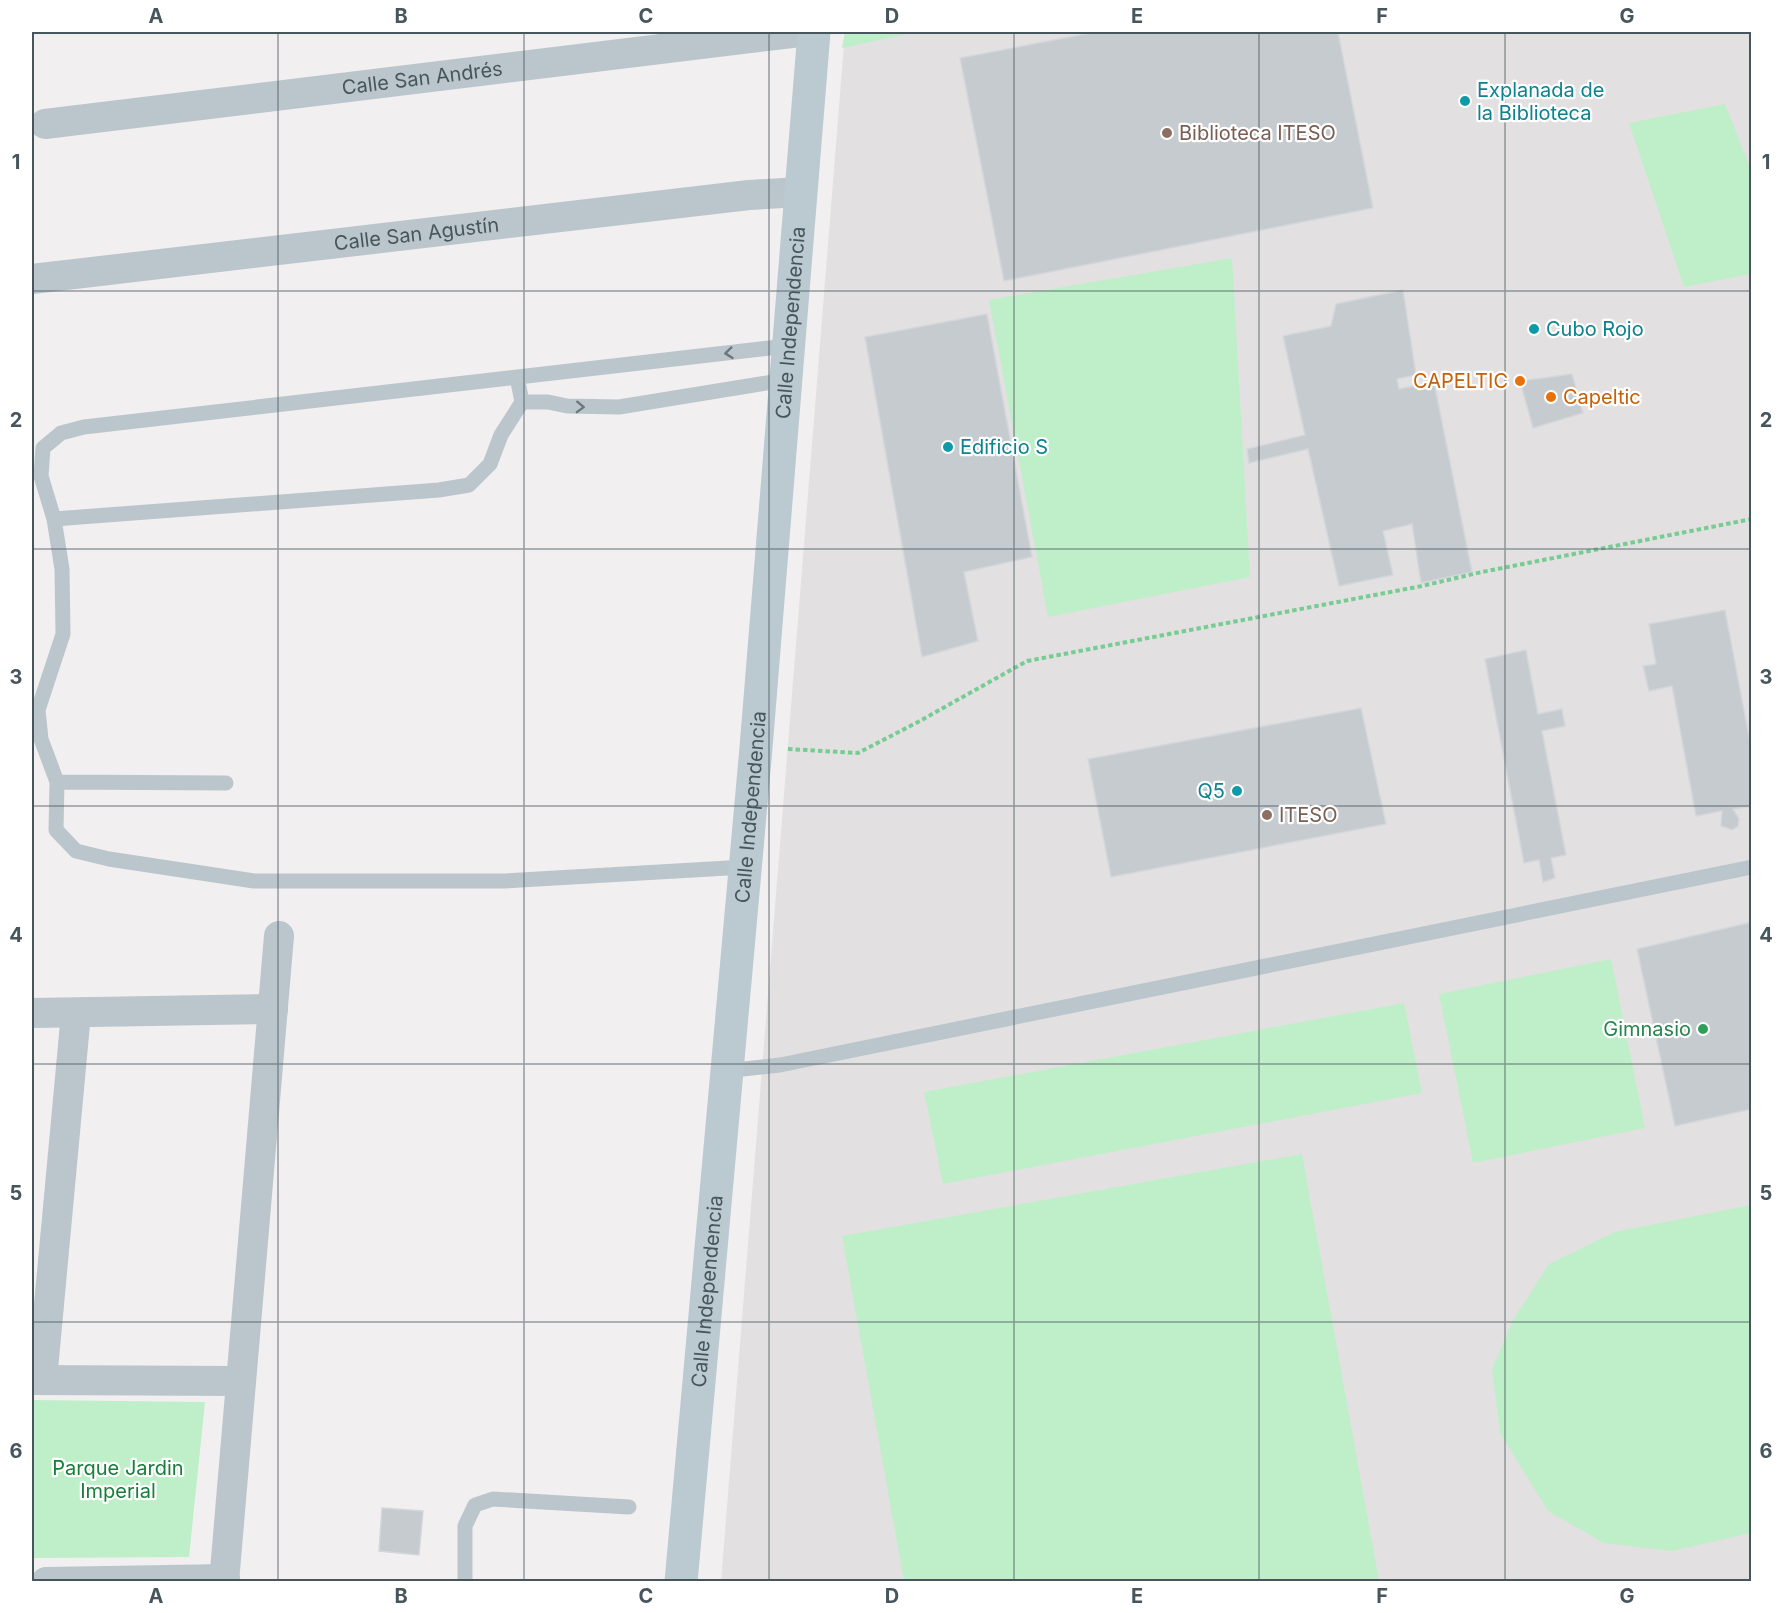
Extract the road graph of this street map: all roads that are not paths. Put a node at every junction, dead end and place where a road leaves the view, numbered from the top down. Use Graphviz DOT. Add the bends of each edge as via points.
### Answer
graph roads {
  1 [pos="800,32"];
  2 [pos="814,32"];
  3 [pos="45,124"];
  4 [pos="800,192"];
  5 [pos="32,279"];
  6 [pos="788,346"];
  7 [pos="517,377"];
  8 [pos="785,380"];
  9 [pos="522,402"];
  10 [pos="54,519"];
  11 [pos="57,782"];
  12 [pos="226,783"];
  13 [pos="745,867"];
  14 [pos="1752,867"];
  15 [pos="279,936"];
  16 [pos="273,1009"];
  17 [pos="76,1012"];
  18 [pos="32,1013"];
  19 [pos="725,1071"];
  20 [pos="37,1380"];
  21 [pos="241,1382"];
  22 [pos="629,1507"];
  23 [pos="224,1580"];
  24 [pos="46,1581"];
  25 [pos="465,1581"];
  26 [pos="681,1581"];
  1 -- 3 [label="street, Calle San Andrés"];
  2 -- 4 [label="street, Calle Independencia"];
  4 -- 5 [label="street, Calle San Agustín"];
  4 -- 6 [label="street, Calle Independencia"];
  6 -- 7 [label="lane, one-way"];
  6 -- 8 [label="street, Calle Independencia"];
  7 -- 9 [label="lane"];
  7 -- 10 [label="lane" via="84,427 61,433 44,448 41,476"];
  9 -- 8 [label="lane, one-way" via="619,406"];
  8 -- 13 [label="street, Calle Independencia"];
  9 -- 10 [label="lane" via="501,435 490,464 469,485"];
  10 -- 11 [label="lane" via="62,569 63,634 38,710 41,739"];
  11 -- 12 [label="lane"];
  11 -- 13 [label="lane" via="56,830 75,851 254,881 505,881"];
  13 -- 19 [label="street, Calle Independencia"];
  14 -- 19 [label="lane" via="780,1065"];
  15 -- 16 [label="street"];
  16 -- 17 [label="street"];
  16 -- 21 [label="street"];
  17 -- 18 [label="street"];
  17 -- 20 [label="street"];
  19 -- 26 [label="street, Calle Independencia"];
  20 -- 21 [label="street"];
  21 -- 23 [label="street"];
  22 -- 25 [label="lane" via="493,1498 475,1505 465,1526"];
  23 -- 24 [label="street"];
}
